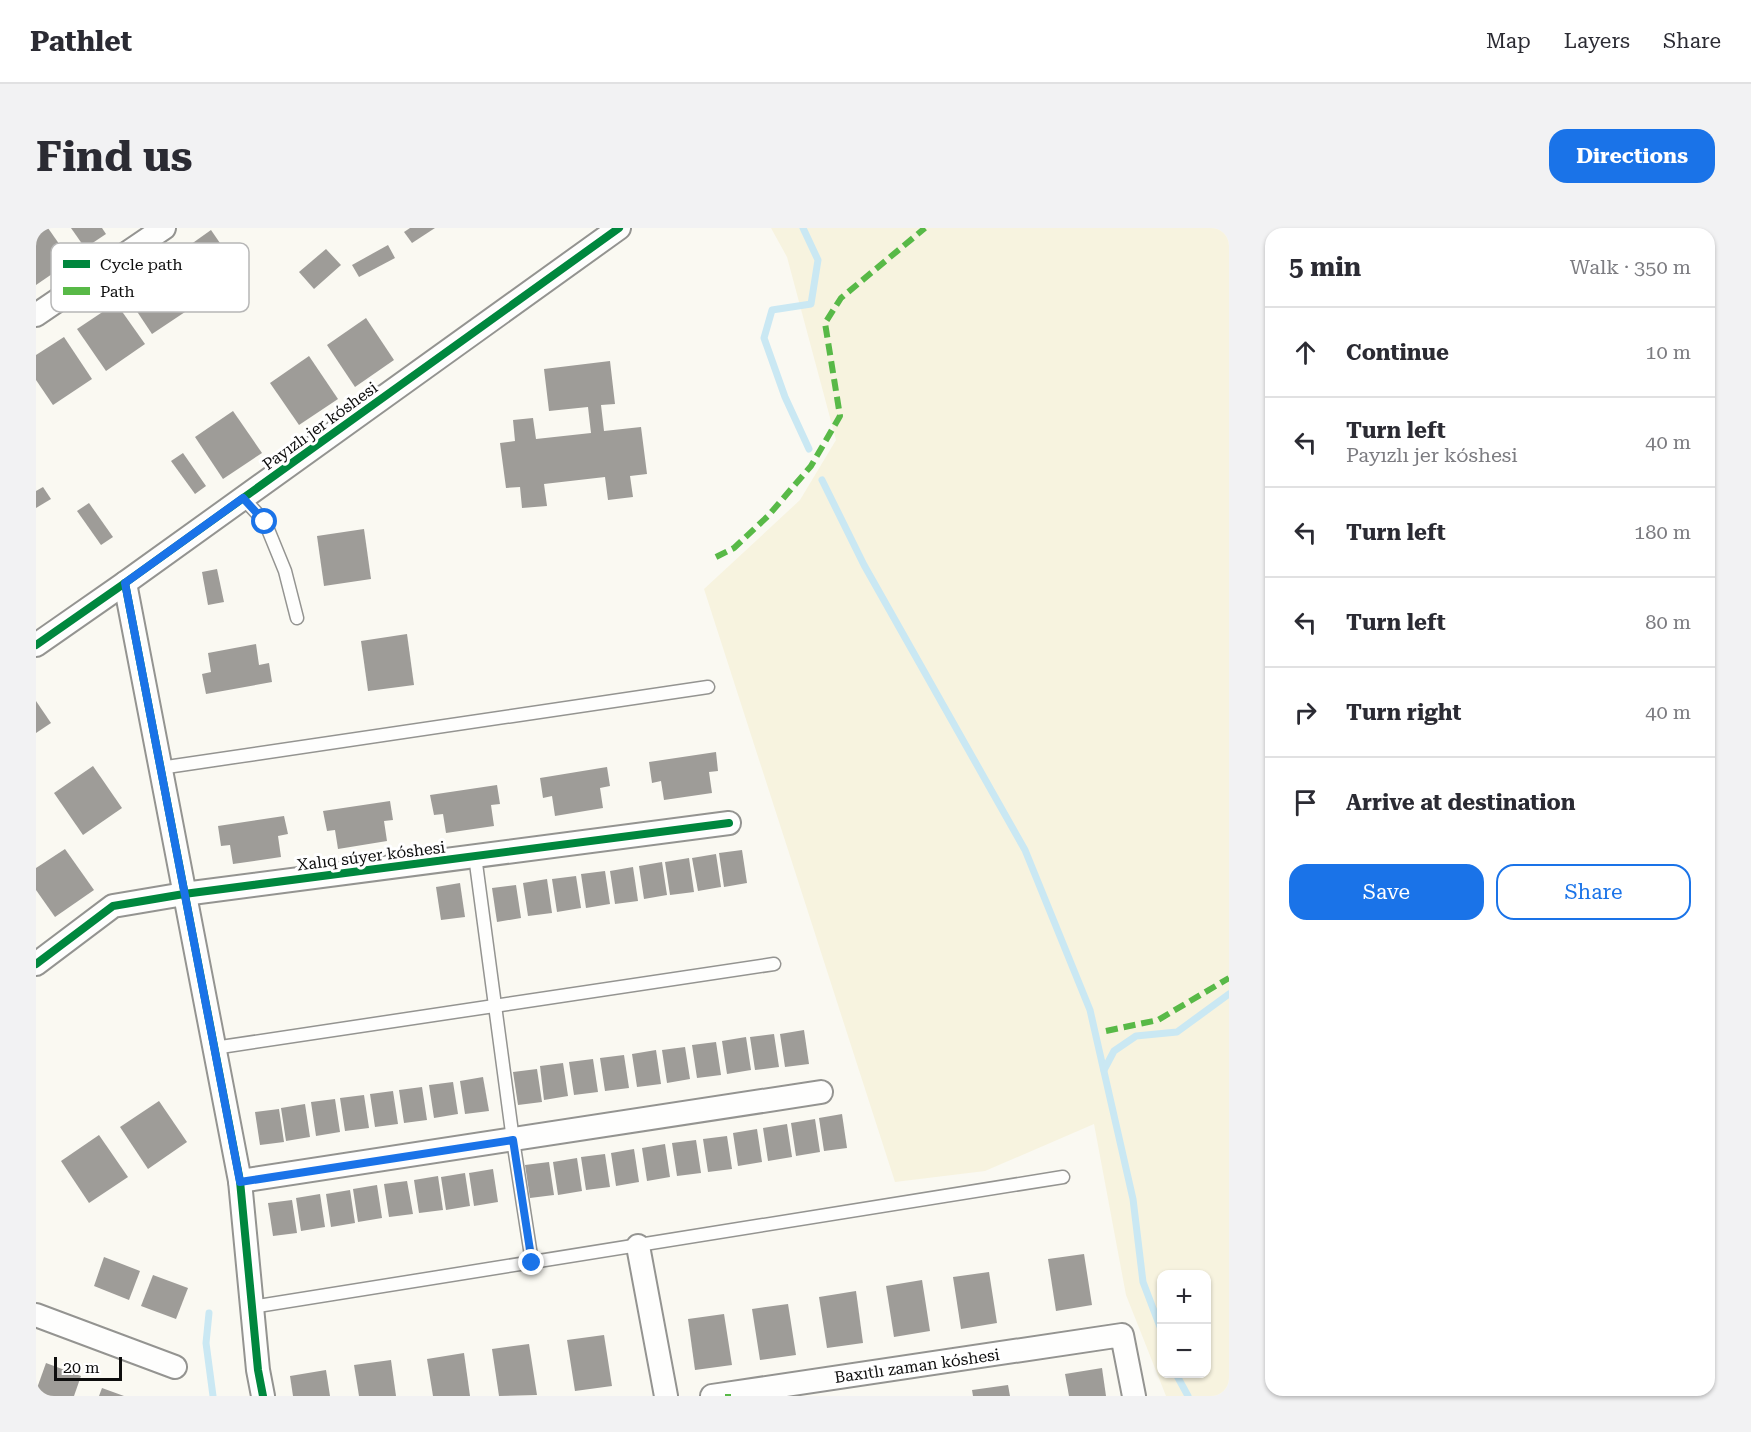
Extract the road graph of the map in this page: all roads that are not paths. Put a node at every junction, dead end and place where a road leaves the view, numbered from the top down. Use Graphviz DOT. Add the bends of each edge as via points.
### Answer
graph roads {
  1 [pos="164,228"];
  2 [pos="619,228"];
  3 [pos="142,243"];
  4 [pos="51,305"];
  5 [pos="36,315"];
  6 [pos="243,498"];
  7 [pos="125,583"];
  8 [pos="297,618"];
  9 [pos="36,645"];
  10 [pos="708,687"];
  11 [pos="160,768"];
  12 [pos="729,823"];
  13 [pos="475,856"];
  14 [pos="184,894"];
  15 [pos="36,964"];
  16 [pos="774,964"];
  17 [pos="495,1005"];
  18 [pos="214,1048"];
  19 [pos="821,1092"];
  20 [pos="513,1140"];
  21 [pos="1063,1177"];
  22 [pos="240,1182"];
  23 [pos="638,1246"];
  24 [pos="532,1263"];
  25 [pos="252,1307"];
  26 [pos="36,1315"];
  27 [pos="175,1367"];
  28 [pos="263,1396"];
  29 [pos="666,1396"];
  30 [pos="712,1396"];
  31 [pos="1134,1396"];
  1 -- 3 [label="street"];
  2 -- 6 [label="street, Payızlı jer kóshesi"];
  4 -- 5 [label="street"];
  6 -- 7 [label="street, Payızlı jer kóshesi"];
  6 -- 8 [label="lane" via="265,522 285,571"];
  7 -- 9 [label="street, Payızlı jer kóshesi"];
  7 -- 11 [label="street"];
  10 -- 11 [label="lane"];
  11 -- 14 [label="street"];
  12 -- 13 [label="street, Xalıq súyer kóshesi"];
  13 -- 14 [label="street, Xalıq súyer kóshesi"];
  13 -- 17 [label="lane"];
  14 -- 15 [label="street, Xalıq súyer kóshesi" via="113,906"];
  14 -- 18 [label="street"];
  16 -- 17 [label="lane"];
  17 -- 18 [label="lane"];
  17 -- 20 [label="lane"];
  18 -- 22 [label="street"];
  19 -- 20 [label="street"];
  20 -- 22 [label="street"];
  20 -- 24 [label="lane"];
  21 -- 23 [label="lane"];
  22 -- 25 [label="street"];
  23 -- 24 [label="lane"];
  23 -- 29 [label="street"];
  24 -- 25 [label="lane"];
  25 -- 28 [label="street"];
  26 -- 27 [label="street"];
  30 -- 31 [label="street, Baxıtlı zaman kóshesi" via="1122,1335"];
}
